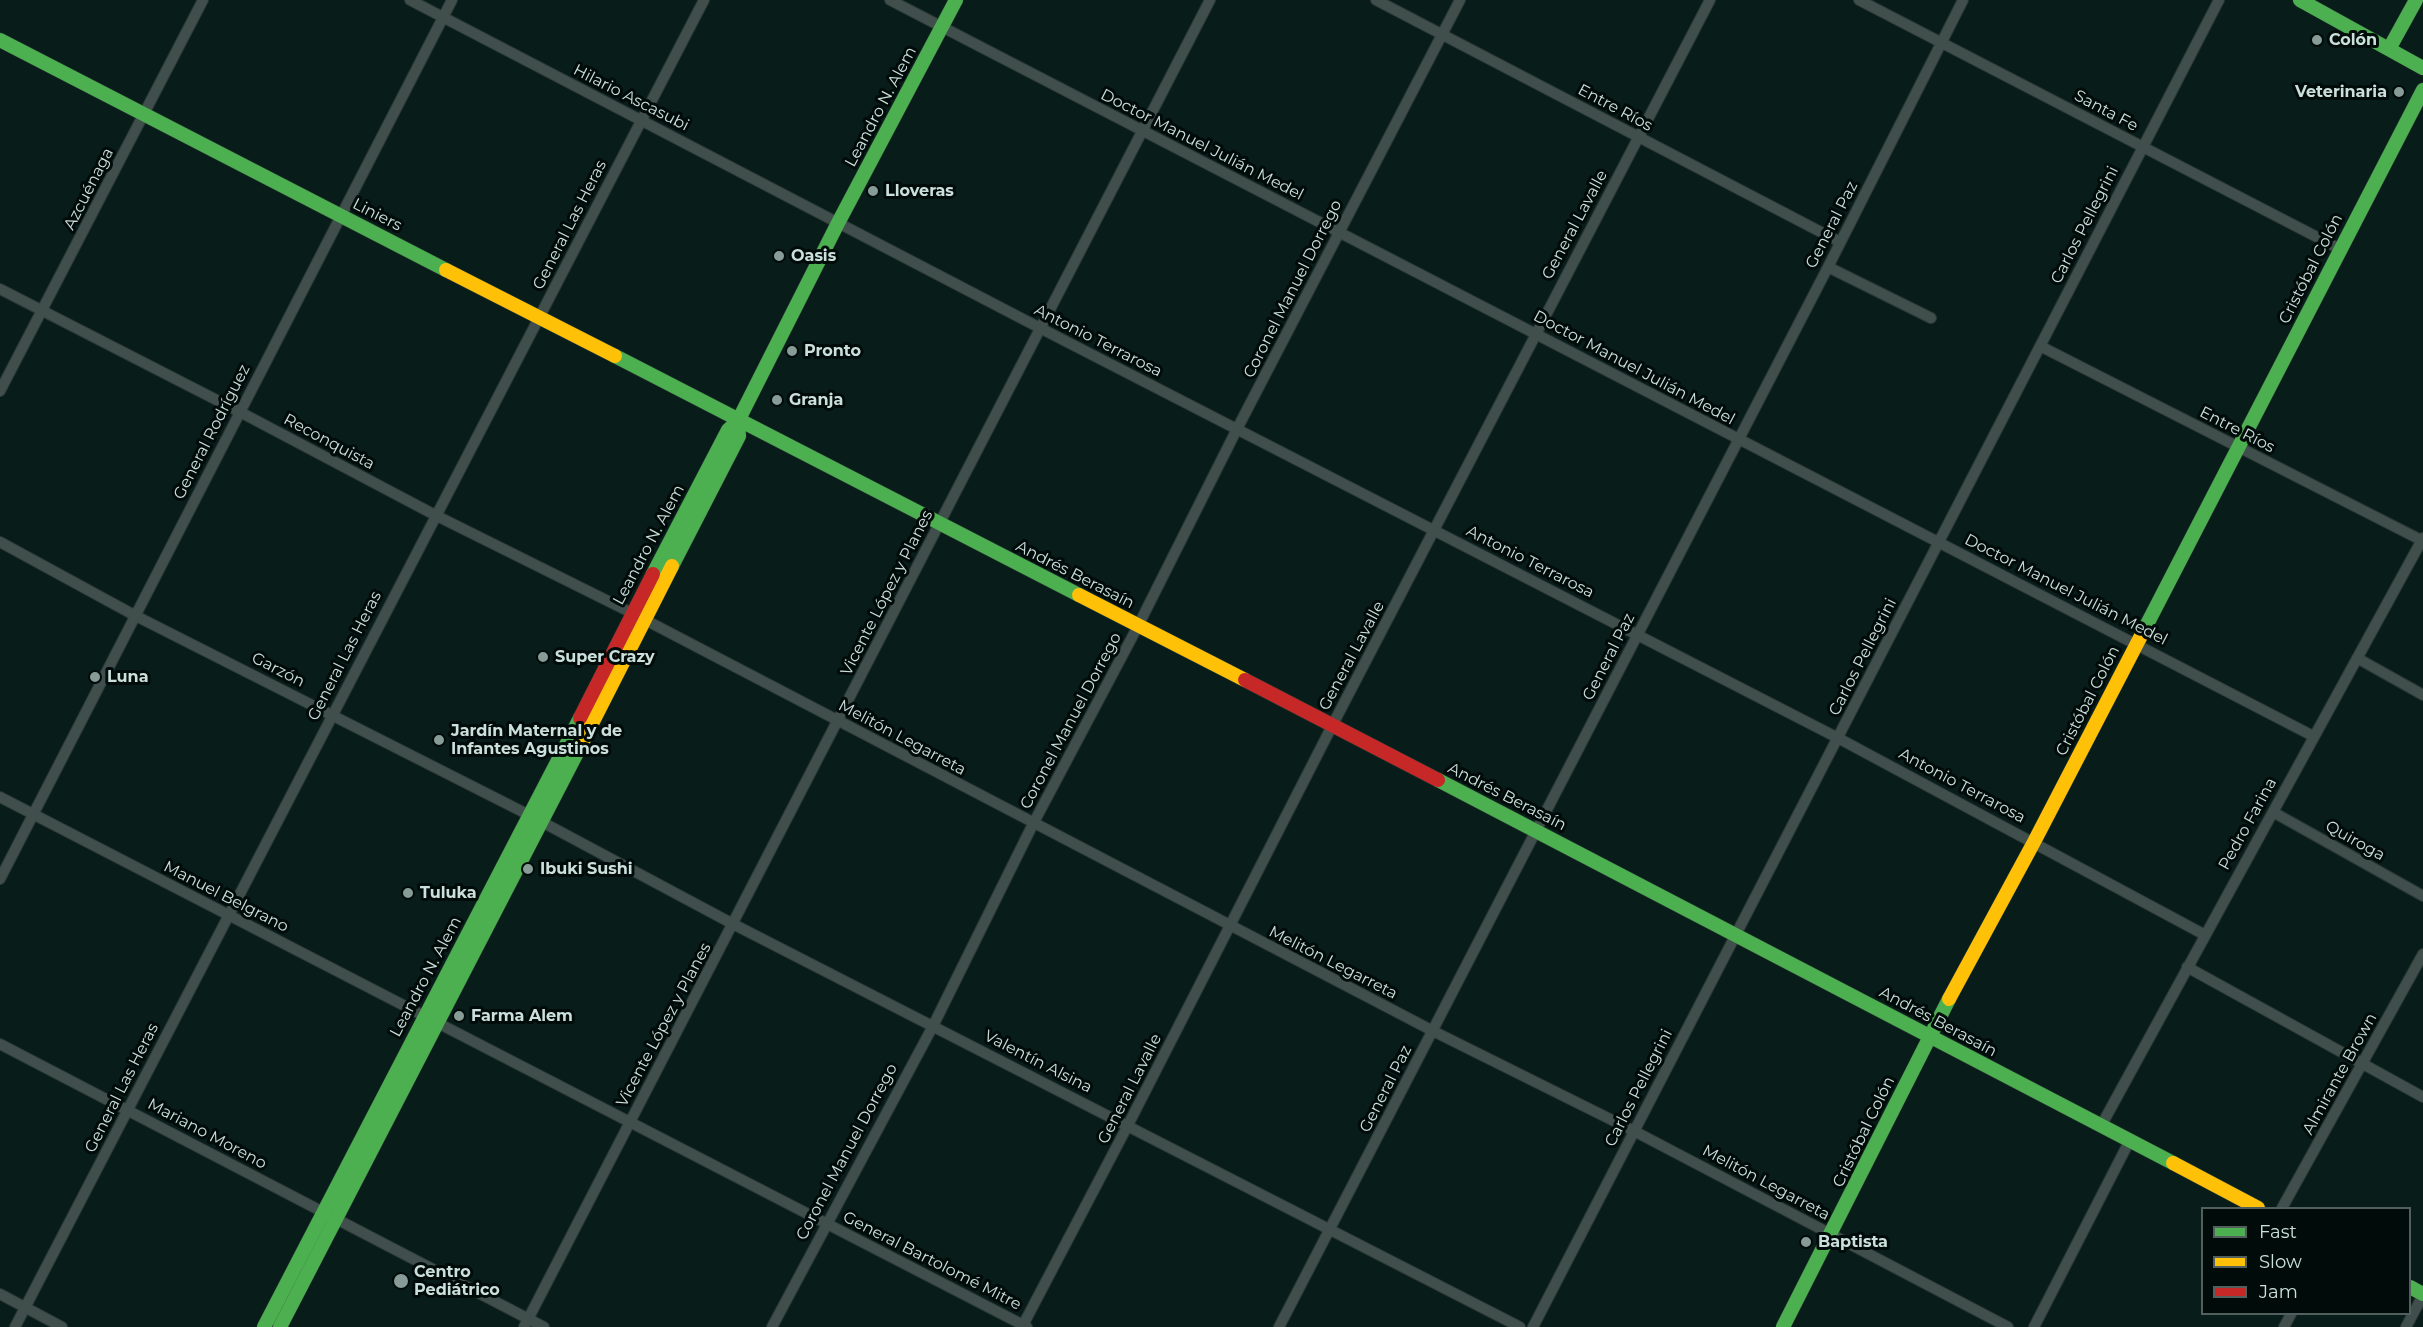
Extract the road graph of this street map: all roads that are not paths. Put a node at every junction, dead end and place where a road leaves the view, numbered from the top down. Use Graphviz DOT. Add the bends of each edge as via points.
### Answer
graph roads {
  1 [pos="203,0"];
  2 [pos="410,0"];
  3 [pos="452,0"];
  4 [pos="704,0"];
  5 [pos="890,0"];
  6 [pos="956,0"];
  7 [pos="1210,0"];
  8 [pos="1376,0"];
  9 [pos="1460,0"];
  10 [pos="1710,0"];
  11 [pos="1859,0"];
  12 [pos="1962,0"];
  13 [pos="2219,0"];
  14 [pos="2300,0"];
  15 [pos="2416,0"];
  16 [pos="444,17"];
  17 [pos="941,28"];
  18 [pos="1442,34"];
  19 [pos="0,40"];
  20 [pos="1941,41"];
  21 [pos="2389,49"];
  22 [pos="2423,68"];
  23 [pos="2423,90"];
  24 [pos="145,113"];
  25 [pos="642,120"];
  26 [pos="1143,132"];
  27 [pos="1638,137"];
  28 [pos="2142,147"];
  29 [pos="340,215"];
  30 [pos="838,223"];
  31 [pos="1340,232"];
  32 [pos="1840,242"];
  33 [pos="2340,249"];
  34 [pos="1828,267"];
  35 [pos="0,289"];
  36 [pos="43,311"];
  37 [pos="539,318"];
  38 [pos="1931,318"];
  39 [pos="1040,328"];
  40 [pos="1536,333"];
  41 [pos="2040,346"];
  42 [pos="0,392"];
  43 [pos="240,412"];
  44 [pos="738,422"];
  45 [pos="1237,429"];
  46 [pos="1738,440"];
  47 [pos="2237,447"];
  48 [pos="435,515"];
  49 [pos="939,524"];
  50 [pos="1435,529"];
  51 [pos="2422,539"];
  52 [pos="1939,541"];
  53 [pos="0,543"];
  54 [pos="632,613"];
  55 [pos="134,615"];
  56 [pos="645,621"];
  57 [pos="1138,626"];
  58 [pos="1638,634"];
  59 [pos="2136,643"];
  60 [pos="2357,658"];
  61 [pos="2423,695"];
  62 [pos="332,714"];
  63 [pos="838,720"];
  64 [pos="1332,726"];
  65 [pos="2313,736"];
  66 [pos="1838,738"];
  67 [pos="0,797"];
  68 [pos="2273,812"];
  69 [pos="33,814"];
  70 [pos="529,816"];
  71 [pos="542,822"];
  72 [pos="1033,824"];
  73 [pos="1536,830"];
  74 [pos="2034,842"];
  75 [pos="0,879"];
  76 [pos="2423,896"];
  77 [pos="228,915"];
  78 [pos="734,924"];
  79 [pos="1231,927"];
  80 [pos="1734,934"];
  81 [pos="2205,935"];
  82 [pos="2423,954"];
  83 [pos="2187,967"];
  84 [pos="424,1015"];
  85 [pos="438,1022"];
  86 [pos="933,1026"];
  87 [pos="1432,1031"];
  88 [pos="1929,1036"];
  89 [pos="0,1044"];
  90 [pos="2363,1064"];
  91 [pos="2423,1097"];
  92 [pos="127,1109"];
  93 [pos="630,1122"];
  94 [pos="1128,1125"];
  95 [pos="2101,1126"];
  96 [pos="1634,1131"];
  97 [pos="2130,1140"];
  98 [pos="2255,1207"];
  99 [pos="2283,1207"];
  100 [pos="321,1212"];
  101 [pos="335,1219"];
  102 [pos="826,1223"];
  103 [pos="1330,1232"];
  104 [pos="1831,1234"];
  105 [pos="0,1294"];
  106 [pos="2423,1294"];
  107 [pos="25,1308"];
  108 [pos="526,1323"];
  109 [pos="1024,1326"];
  110 [pos="15,1327"];
  111 [pos="62,1327"];
  112 [pos="264,1327"];
  113 [pos="280,1327"];
  114 [pos="544,1327"];
  115 [pos="772,1327"];
  116 [pos="1279,1327"];
  117 [pos="1520,1327"];
  118 [pos="1533,1327"];
  119 [pos="1783,1327"];
  120 [pos="2008,1327"];
  121 [pos="2034,1327"];
  122 [pos="2406,1327"];
  1 -- 24 [label="street, Azcuénaga"];
  2 -- 16 [label="street, Hilario Ascasubi"];
  3 -- 16 [label="street, General Rodríguez"];
  4 -- 25 [label="street, General Las Heras"];
  5 -- 17 [label="street, Doctor Manuel Julián Medel"];
  6 -- 17 [label="street, Leandro N. Alem"];
  7 -- 26 [label="street, Vicente López y Planes"];
  8 -- 18 [label="street, Entre Ríos"];
  9 -- 18 [label="street, Coronel Manuel Dorrego"];
  10 -- 27 [label="street, General Lavalle"];
  11 -- 20 [label="street, Santa Fe"];
  12 -- 20 [label="street, General Paz"];
  13 -- 28 [label="street, Carlos Pellegrini"];
  14 -- 21 [label="street"];
  15 -- 21 [label="street"];
  16 -- 25 [label="street, Hilario Ascasubi"];
  16 -- 29 [label="street, General Rodríguez"];
  17 -- 26 [label="street, Doctor Manuel Julián Medel"];
  17 -- 30 [label="street, Leandro N. Alem"];
  18 -- 27 [label="street, Entre Ríos"];
  18 -- 31 [label="street, Coronel Manuel Dorrego"];
  19 -- 24 [label="street, Liniers"];
  20 -- 28 [label="street, Santa Fe"];
  20 -- 32 [label="street, General Paz"];
  21 -- 22 [label="street"];
  23 -- 33 [label="street, Cristóbal Colón"];
  24 -- 29 [label="street, Liniers"];
  24 -- 36 [label="street, Azcuénaga"];
  25 -- 30 [label="street, Hilario Ascasubi"];
  25 -- 37 [label="street, General Las Heras"];
  26 -- 31 [label="street, Doctor Manuel Julián Medel"];
  26 -- 39 [label="street, Vicente López y Planes"];
  27 -- 32 [label="street, Entre Ríos"];
  27 -- 40 [label="street, General Lavalle"];
  28 -- 33 [label="street, Santa Fe"];
  28 -- 41 [label="street, Carlos Pellegrini"];
  29 -- 37 [label="street, Liniers"];
  29 -- 43 [label="street, General Rodríguez"];
  30 -- 39 [label="street, Antonio Terrarosa"];
  30 -- 44 [label="street, Leandro N. Alem"];
  31 -- 40 [label="street, Doctor Manuel Julián Medel"];
  31 -- 45 [label="street, Coronel Manuel Dorrego"];
  32 -- 34 [label="street, General Paz"];
  33 -- 47 [label="street, Cristóbal Colón"];
  34 -- 38 [label="street"];
  34 -- 46 [label="street, General Paz"];
  35 -- 36 [label="street, Reconquista"];
  36 -- 42 [label="street, Azcuénaga"];
  36 -- 43 [label="street, Reconquista"];
  37 -- 44 [label="street, Liniers"];
  37 -- 48 [label="street, General Las Heras"];
  39 -- 45 [label="street, Antonio Terrarosa"];
  39 -- 49 [label="street, Vicente López y Planes"];
  40 -- 46 [label="street, Doctor Manuel Julián Medel"];
  40 -- 50 [label="street, General Lavalle"];
  41 -- 47 [label="street, Entre Ríos"];
  41 -- 52 [label="street, Carlos Pellegrini"];
  43 -- 48 [label="street, Reconquista"];
  43 -- 55 [label="street, General Rodríguez"];
  44 -- 49 [label="street, Andrés Berasaín"];
  44 -- 54 [label="street, Leandro N. Alem" via="728,430"];
  44 -- 56 [label="street, Leandro N. Alem" via="739,436"];
  45 -- 50 [label="street, Antonio Terrarosa"];
  45 -- 57 [label="street, Coronel Manuel Dorrego"];
  46 -- 52 [label="street, Doctor Manuel Julián Medel"];
  46 -- 58 [label="street, General Paz"];
  47 -- 51 [label="street, Entre Ríos"];
  47 -- 59 [label="street, Cristóbal Colón"];
  48 -- 54 [label="street, Reconquista"];
  48 -- 62 [label="street, General Las Heras"];
  49 -- 57 [label="street, Andrés Berasaín"];
  49 -- 63 [label="street, Vicente López y Planes"];
  50 -- 58 [label="street, Antonio Terrarosa"];
  50 -- 64 [label="street, General Lavalle"];
  51 -- 60 [label="street, Pedro Farina"];
  52 -- 59 [label="street, Doctor Manuel Julián Medel"];
  52 -- 66 [label="street, Carlos Pellegrini"];
  53 -- 55 [label="street, Garzón"];
  54 -- 56 [label="street, Reconquista"];
  54 -- 70 [label="street, Leandro N. Alem"];
  55 -- 62 [label="street, Garzón"];
  55 -- 69 [label="street, General Rodríguez"];
  56 -- 63 [label="street, Melitón Legarreta"];
  56 -- 71 [label="street, Leandro N. Alem"];
  57 -- 64 [label="street, Andrés Berasaín"];
  57 -- 72 [label="street, Coronel Manuel Dorrego"];
  58 -- 66 [label="street, Antonio Terrarosa"];
  58 -- 73 [label="street, General Paz"];
  59 -- 65 [label="street, Doctor Manuel Julián Medel"];
  59 -- 74 [label="street, Cristóbal Colón"];
  60 -- 61 [label="street"];
  60 -- 65 [label="street, Pedro Farina"];
  62 -- 70 [label="street, Garzón"];
  62 -- 77 [label="street, General Las Heras"];
  63 -- 72 [label="street, Melitón Legarreta"];
  63 -- 78 [label="street, Vicente López y Planes"];
  64 -- 73 [label="street, Andrés Berasaín"];
  64 -- 79 [label="street, General Lavalle"];
  65 -- 68 [label="street, Pedro Farina"];
  66 -- 74 [label="street, Antonio Terrarosa"];
  66 -- 80 [label="street, Carlos Pellegrini"];
  67 -- 69 [label="street, Manuel Belgrano"];
  68 -- 76 [label="street, Quiroga"];
  68 -- 81 [label="street, Pedro Farina"];
  69 -- 75 [label="street, General Rodríguez"];
  69 -- 77 [label="street, Manuel Belgrano"];
  70 -- 71 [label="street, Garzón"];
  70 -- 84 [label="street, Leandro N. Alem"];
  71 -- 78 [label="street, Valentín Alsina"];
  71 -- 85 [label="street, Leandro N. Alem"];
  72 -- 79 [label="street, Melitón Legarreta"];
  72 -- 86 [label="street, Coronel Manuel Dorrego"];
  73 -- 80 [label="street, Andrés Berasaín"];
  73 -- 87 [label="street, General Paz"];
  74 -- 81 [label="street, Antonio Terrarosa"];
  74 -- 88 [label="street, Cristóbal Colón"];
  77 -- 84 [label="street, Manuel Belgrano"];
  77 -- 92 [label="street, General Las Heras"];
  78 -- 86 [label="street, Valentín Alsina"];
  78 -- 93 [label="street, Vicente López y Planes"];
  79 -- 87 [label="street, Melitón Legarreta"];
  79 -- 94 [label="street, General Lavalle"];
  80 -- 88 [label="street, Andrés Berasaín"];
  80 -- 96 [label="street, Carlos Pellegrini"];
  81 -- 83 [label="street, Pedro Farina"];
  82 -- 90 [label="street, Almirante Brown"];
  83 -- 90 [label="street"];
  83 -- 95 [label="street, Pedro Farina"];
  84 -- 85 [label="street, Manuel Belgrano"];
  84 -- 100 [label="street, Leandro N. Alem"];
  85 -- 93 [label="street, General Bartolomé Mitre"];
  85 -- 101 [label="street, Leandro N. Alem"];
  86 -- 94 [label="street, Valentín Alsina"];
  86 -- 102 [label="street, Coronel Manuel Dorrego"];
  87 -- 96 [label="street, Melitón Legarreta"];
  87 -- 103 [label="street, General Paz"];
  88 -- 95 [label="street, Andrés Berasaín"];
  88 -- 104 [label="street, Cristóbal Colón"];
  89 -- 92 [label="street, Mariano Moreno"];
  90 -- 91 [label="street"];
  90 -- 99 [label="street, Almirante Brown"];
  92 -- 100 [label="street, Mariano Moreno"];
  92 -- 107 [label="street, General Las Heras"];
  93 -- 102 [label="street, General Bartolomé Mitre"];
  93 -- 108 [label="street, Vicente López y Planes"];
  94 -- 103 [label="street, Valentín Alsina"];
  94 -- 109 [label="street, General Lavalle"];
  95 -- 97 [label="street, Andrés Berasaín"];
  96 -- 104 [label="street, Melitón Legarreta"];
  96 -- 118 [label="street, Carlos Pellegrini"];
  97 -- 98 [label="street, Andrés Berasaín"];
  97 -- 121 [label="street"];
  100 -- 101 [label="street, Mariano Moreno"];
  100 -- 112 [label="street, Leandro N. Alem"];
  101 -- 108 [label="street, Mariano Moreno"];
  101 -- 113 [label="street, Leandro N. Alem"];
  102 -- 109 [label="street, General Bartolomé Mitre"];
  102 -- 115 [label="street, Coronel Manuel Dorrego"];
  103 -- 116 [label="street, General Paz"];
  103 -- 117 [label="street, Valentín Alsina"];
  104 -- 119 [label="street, Cristóbal Colón"];
  104 -- 120 [label="street, Melitón Legarreta"];
  105 -- 107 [label="street"];
  106 -- 122 [label="street"];
  107 -- 110 [label="street, General Las Heras"];
  107 -- 111 [label="street"];
  108 -- 114 [label="street, Mariano Moreno"];
}
